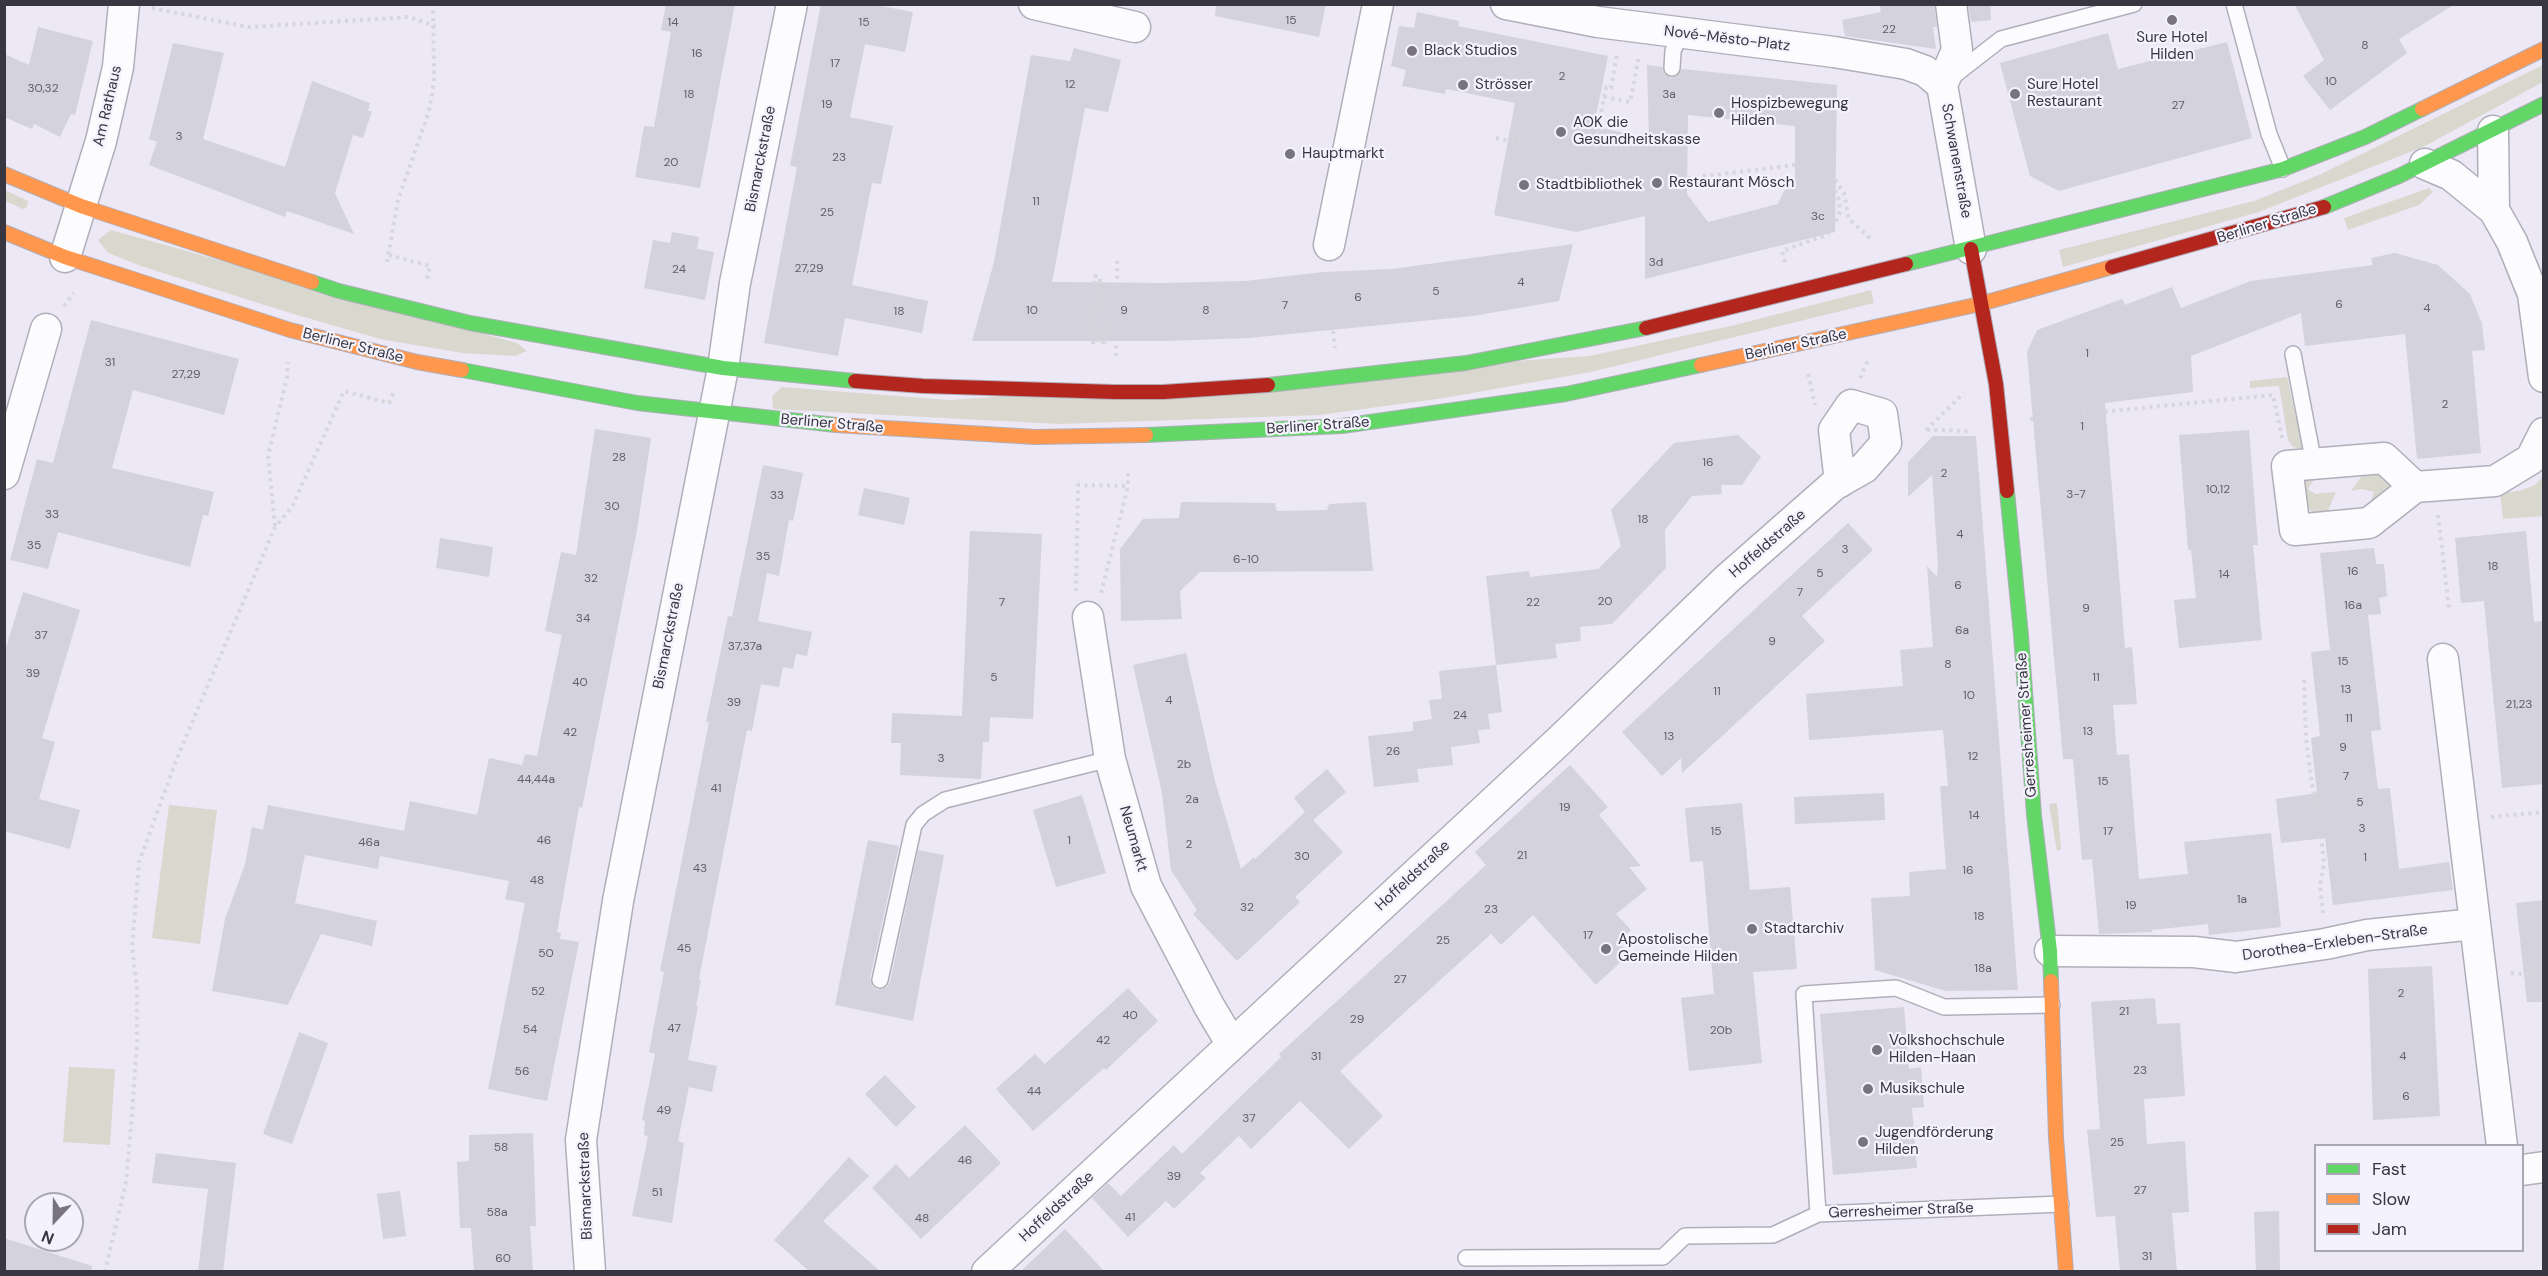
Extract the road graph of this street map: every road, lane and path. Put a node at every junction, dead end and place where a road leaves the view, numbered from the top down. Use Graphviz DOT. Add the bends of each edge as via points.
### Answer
graph roads {
  1 [pos="433,4"];
  2 [pos="792,4"];
  3 [pos="1034,4"];
  4 [pos="1378,4"];
  5 [pos="1506,4"];
  6 [pos="1951,4"];
  7 [pos="2134,4"];
  8 [pos="2234,4"];
  9 [pos="133,6"];
  10 [pos="435,26"];
  11 [pos="1135,27"];
  12 [pos="1681,33"];
  13 [pos="1641,48"];
  14 [pos="2544,49"];
  15 [pos="1618,51"];
  16 [pos="1672,68"];
  17 [pos="1942,86"];
  18 [pos="1605,97"];
  19 [pos="2544,104"];
  20 [pos="2493,131"];
  21 [pos="1496,138"];
  22 [pos="1527,144"];
  23 [pos="1593,156"];
  24 [pos="2425,164"];
  25 [pos="1794,165"];
  26 [pos="2283,169"];
  27 [pos="4,174"];
  28 [pos="1688,178"];
  29 [pos="1835,180"];
  30 [pos="1835,190"];
  31 [pos="81,206"];
  32 [pos="2494,210"];
  33 [pos="1835,224"];
  34 [pos="4,232"];
  35 [pos="1829,234"];
  36 [pos="1329,245"];
  37 [pos="1877,245"];
  38 [pos="1971,249"];
  39 [pos="388,255"];
  40 [pos="65,257"];
  41 [pos="1117,259"];
  42 [pos="387,262"];
  43 [pos="1785,262"];
  44 [pos="427,279"];
  45 [pos="1980,304"];
  46 [pos="46,329"];
  47 [pos="290,330"];
  48 [pos="1333,331"];
  49 [pos="1116,340"];
  50 [pos="1092,344"];
  51 [pos="1335,354"];
  52 [pos="2293,354"];
  53 [pos="1116,356"];
  54 [pos="1868,360"];
  55 [pos="723,368"];
  56 [pos="1807,372"];
  57 [pos="2544,377"];
  58 [pos="1857,385"];
  59 [pos="1970,387"];
  60 [pos="395,389"];
  61 [pos="1816,406"];
  62 [pos="715,412"];
  63 [pos="2030,419"];
  64 [pos="1979,431"];
  65 [pos="2544,433"];
  66 [pos="2300,465"];
  67 [pos="1128,470"];
  68 [pos="4,474"];
  69 [pos="1840,482"];
  70 [pos="1128,486"];
  71 [pos="2425,487"];
  72 [pos="275,527"];
  73 [pos="1088,603"];
  74 [pos="2448,608"];
  75 [pos="2443,659"];
  76 [pos="2304,680"];
  77 [pos="1110,759"];
  78 [pos="2544,812"];
  79 [pos="2461,819"];
  80 [pos="2475,924"];
  81 [pos="2325,944"];
  82 [pos="2050,951"];
  83 [pos="880,980"];
  84 [pos="2052,1005"];
  85 [pos="1232,1043"];
  86 [pos="2502,1144"];
  87 [pos="2544,1167"];
  88 [pos="2524,1170"];
  89 [pos="2061,1204"];
  90 [pos="1818,1214"];
  91 [pos="1466,1258"];
  92 [pos="105,1272"];
  93 [pos="590,1272"];
  94 [pos="987,1272"];
  95 [pos="2066,1272"];
  1 -- 10 [label="path"];
  2 -- 55 [label="street, Bismarckstraße" via="735,283"];
  3 -- 11 [label="street"];
  4 -- 36 [label="street"];
  5 -- 12 [label="street, Nové-Město-Platz"];
  6 -- 17 [label="street, Schwanenstraße" via="1957,50"];
  7 -- 17 [label="lane" via="2001,39"];
  8 -- 26 [label="lane" via="2269,134"];
  9 -- 10 [label="path" via="249,27 409,18"];
  9 -- 31 [label="street, Am Rathaus" via="101,141"];
  10 -- 39 [label="path" via="429,111 398,200"];
  12 -- 16 [label="lane" via="1673,51"];
  12 -- 17 [label="street, Nové-Město-Platz" via="1906,64 1925,71"];
  13 -- 18 [label="path" via="1630,102"];
  14 -- 26 [label="main road" via="2365,137"];
  15 -- 18 [label="path" via="1611,88 1606,87"];
  17 -- 38 [label="street, Schwanenstraße"];
  18 -- 23 [label="path"];
  19 -- 20 [label="main road, Berliner Straße"];
  20 -- 24 [label="main road, Berliner Straße"];
  20 -- 32 [label="street"];
  21 -- 22 [label="path"];
  24 -- 32 [label="street" via="2451,175"];
  24 -- 45 [label="main road, Berliner Straße" via="2326,206 2270,224"];
  25 -- 28 [label="path"];
  26 -- 38 [label="main road"];
  27 -- 31 [label="main road"];
  29 -- 37 [label="path" via="1844,193 1849,219"];
  30 -- 33 [label="path" via="1840,211"];
  31 -- 40 [label="street"];
  31 -- 55 [label="main road" via="350,294 470,323"];
  32 -- 57 [label="street" via="2534,294"];
  34 -- 40 [label="main road, Berliner Straße"];
  35 -- 43 [label="path" via="1782,251"];
  38 -- 45 [label="main road, Gerresheimer Straße"];
  38 -- 55 [label="main road" via="1586,341 1466,363 1295,383 1115,392 923,386"];
  39 -- 42 [label="path"];
  39 -- 44 [label="path" via="430,266"];
  40 -- 47 [label="main road, Berliner Straße"];
  41 -- 50 [label="path" via="1117,283 1104,342 1098,343 1100,277 1095,276"];
  45 -- 62 [label="main road, Berliner Straße" via="1566,394 1342,426 1130,436 1035,436 931,432"];
  45 -- 82 [label="main road, Gerresheimer Straße" via="1998,398 2034,814"];
  46 -- 68 [label="street"];
  47 -- 62 [label="main road, Berliner Straße" via="514,382"];
  47 -- 72 [label="path" via="287,377 268,456"];
  48 -- 51 [label="path"];
  49 -- 53 [label="path"];
  52 -- 66 [label="lane"];
  54 -- 58 [label="path"];
  55 -- 62 [label="street, Bismarckstraße"];
  56 -- 61 [label="path"];
  59 -- 64 [label="path" via="1926,430"];
  60 -- 72 [label="path" via="389,403 344,391 292,507"];
  62 -- 93 [label="street, Bismarckstraße" via="620,890 581,1140"];
  63 -- 66 [label="path" via="2273,395"];
  65 -- 71 [label="street" via="2531,459 2495,481"];
  66 -- 71 [label="street" via="2384,458"];
  66 -- 71 [label="street" via="2295,530 2369,524"];
  67 -- 70 [label="path"];
  69 -- 85 [label="street, Hoffeldstraße" via="1728,579"];
  70 -- 73 [label="path"];
  70 -- 73 [label="path" via="1078,485"];
  71 -- 74 [label="path"];
  72 -- 92 [label="path" via="177,758 139,862 132,947 137,999 132,1114 126,1182"];
  73 -- 77 [label="street, Neumarkt"];
  75 -- 79 [label="street"];
  76 -- 81 [label="path" via="2308,750 2324,863 2320,885"];
  77 -- 83 [label="lane" via="945,800 923,814 914,825"];
  77 -- 85 [label="street, Neumarkt" via="1146,886"];
  78 -- 79 [label="path"];
  79 -- 80 [label="street"];
  80 -- 81 [label="street, Dorothea-Erxleben-Straße"];
  80 -- 86 [label="street"];
  81 -- 82 [label="street, Dorothea-Erxleben-Straße" via="2236,957 2194,952"];
  82 -- 84 [label="main road, Gerresheimer Straße"];
  84 -- 89 [label="main road, Gerresheimer Straße"];
  84 -- 90 [label="lane" via="1944,1007 1896,988 1804,994"];
  85 -- 94 [label="street, Hoffeldstraße"];
  87 -- 88 [label="street"];
  89 -- 90 [label="lane, Gerresheimer Straße"];
  89 -- 95 [label="main road, Gerresheimer Straße"];
  90 -- 91 [label="lane, Gerresheimer Straße" via="1773,1235 1686,1236 1663,1257"];
}
